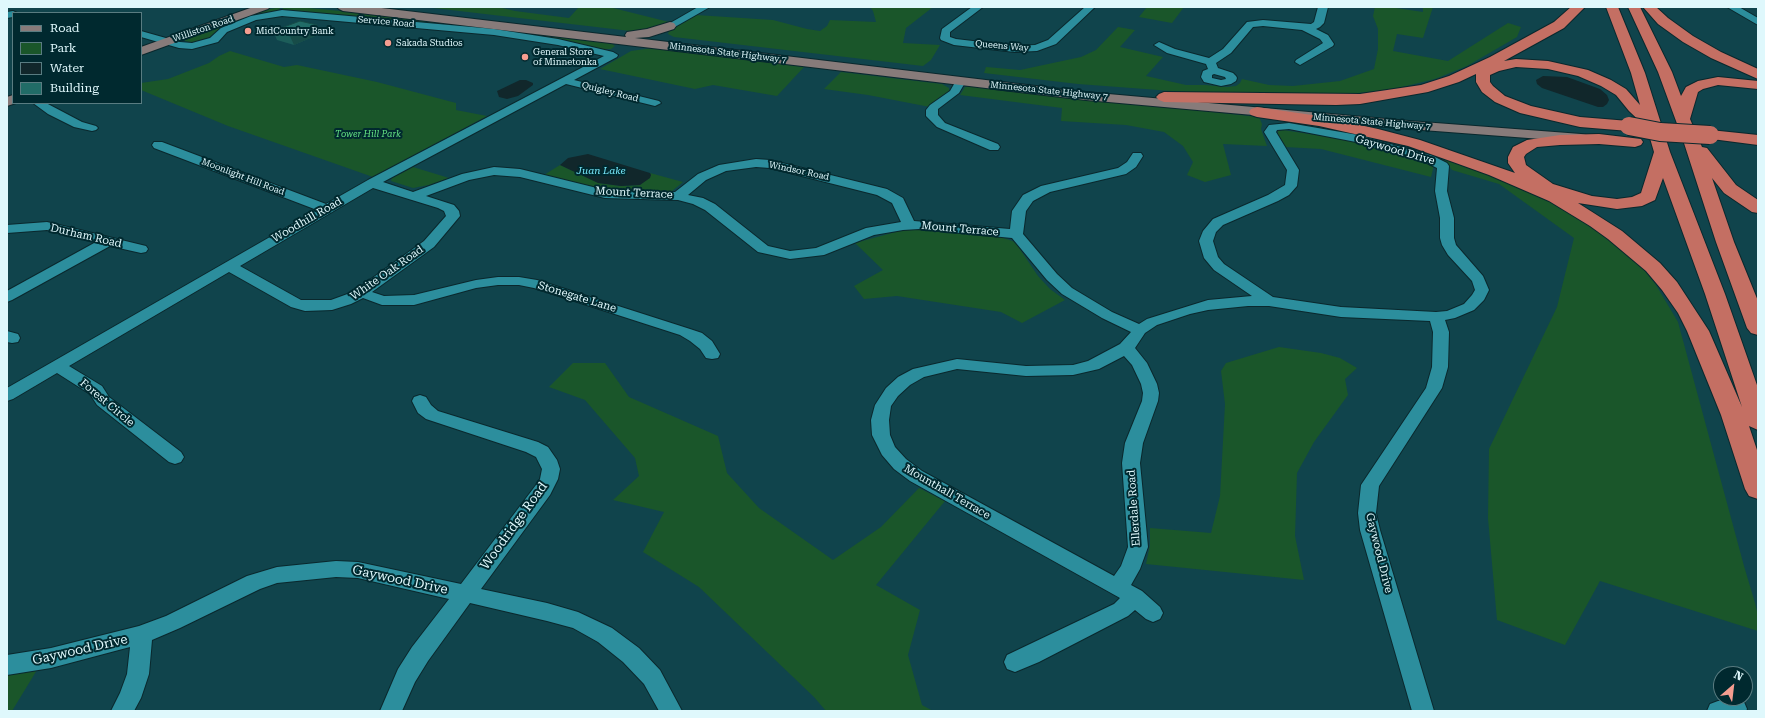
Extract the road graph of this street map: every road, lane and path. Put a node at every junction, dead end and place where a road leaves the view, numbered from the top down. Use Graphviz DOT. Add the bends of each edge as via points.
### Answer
graph roads {
  1 [pos="264,7"];
  2 [pos="273,7"];
  3 [pos="343,7"];
  4 [pos="390,7"];
  5 [pos="702,7"];
  6 [pos="978,7"];
  7 [pos="1090,7"];
  8 [pos="1322,7"];
  9 [pos="1579,7"];
  10 [pos="1612,7"];
  11 [pos="1634,7"];
  12 [pos="1649,7"];
  13 [pos="1732,7"];
  14 [pos="236,17"];
  15 [pos="1758,22"];
  16 [pos="670,26"];
  17 [pos="1306,28"];
  18 [pos="142,34"];
  19 [pos="620,35"];
  20 [pos="585,36"];
  21 [pos="166,41"];
  22 [pos="681,45"];
  23 [pos="1159,45"];
  24 [pos="142,51"];
  25 [pos="613,55"];
  26 [pos="1300,62"];
  27 [pos="1758,75"];
  28 [pos="565,81"];
  29 [pos="961,81"];
  30 [pos="1758,85"];
  31 [pos="1164,97"];
  32 [pos="655,103"];
  33 [pos="40,104"];
  34 [pos="1257,112"];
  35 [pos="1682,119"];
  36 [pos="92,128"];
  37 [pos="1657,129"];
  38 [pos="1631,133"];
  39 [pos="1599,139"];
  40 [pos="1758,139"];
  41 [pos="1692,140"];
  42 [pos="1716,140"];
  43 [pos="158,145"];
  44 [pos="994,147"];
  45 [pos="1662,152"];
  46 [pos="1758,153"];
  47 [pos="1137,156"];
  48 [pos="372,183"];
  49 [pos="413,196"];
  50 [pos="678,196"];
  51 [pos="1758,208"];
  52 [pos="327,209"];
  53 [pos="909,225"];
  54 [pos="7,229"];
  55 [pos="1016,234"];
  56 [pos="108,241"];
  57 [pos="141,249"];
  58 [pos="229,266"];
  59 [pos="361,293"];
  60 [pos="7,297"];
  61 [pos="1269,301"];
  62 [pos="1436,317"];
  63 [pos="1758,328"];
  64 [pos="1140,330"];
  65 [pos="1126,348"];
  66 [pos="712,354"];
  67 [pos="57,366"];
  68 [pos="7,395"];
  69 [pos="420,401"];
  70 [pos="1758,422"];
  71 [pos="175,457"];
  72 [pos="1758,489"];
  73 [pos="1127,592"];
  74 [pos="465,594"];
  75 [pos="1153,613"];
  76 [pos="141,635"];
  77 [pos="1015,662"];
  78 [pos="7,665"];
  79 [pos="122,711"];
  80 [pos="391,711"];
  81 [pos="671,711"];
  82 [pos="1423,711"];
  1 -- 14 [label="main road, Williston Road"];
  2 -- 14 [label="main road"];
  3 -- 20 [label="main road, Minnesota State Highway 7"];
  4 -- 19 [label="main road, Minnesota State Highway 7"];
  5 -- 16 [label="street"];
  6 -- 7 [label="street, Queens Way" via="946,31 944,36 947,40 1015,49 1042,47 1052,42"];
  8 -- 17 [label="street" via="1317,25"];
  9 -- 31 [label="highway" via="1560,25 1494,60 1454,79 1423,89 1360,99 1336,100"];
  10 -- 37 [label="highway"];
  11 -- 35 [label="highway" via="1665,72"];
  12 -- 27 [label="highway" via="1688,39"];
  13 -- 15 [label="street"];
  14 -- 21 [label="main road, Williston Road"];
  16 -- 19 [label="main road" via="649,33"];
  16 -- 22 [label="main road" via="663,31 663,35 685,42"];
  17 -- 23 [label="street" via="1250,24 1213,66"];
  17 -- 26 [label="street" via="1324,37 1329,44"];
  18 -- 21 [label="street, Service Road"];
  19 -- 22 [label="main road, Minnesota State Highway 7"];
  20 -- 22 [label="main road, Minnesota State Highway 7"];
  20 -- 25 [label="main road" via="619,44"];
  21 -- 24 [label="main road, Williston Road"];
  21 -- 25 [label="street, Service Road" via="182,46 198,45 214,40 224,30 258,16 282,13 494,32 558,42"];
  22 -- 25 [label="main road" via="638,47"];
  22 -- 29 [label="main road, Minnesota State Highway 7"];
  22 -- 31 [label="main road, Minnesota State Highway 7" via="1038,86"];
  25 -- 28 [label="street, Woodhill Road"];
  28 -- 32 [label="street, Quigley Road"];
  28 -- 48 [label="street, Woodhill Road"];
  29 -- 34 [label="main road, Minnesota State Highway 7"];
  29 -- 44 [label="street" via="954,93 932,110 932,116 941,125"];
  30 -- 35 [label="highway" via="1718,81 1698,85 1691,90"];
  31 -- 38 [label="main road, Minnesota State Highway 7"];
  33 -- 36 [label="street" via="82,126"];
  34 -- 39 [label="main road, Minnesota State Highway 7"];
  34 -- 72 [label="highway" via="1378,134 1459,158 1555,197 1615,235 1653,267 1670,286 1688,313 1733,415"];
  35 -- 41 [label="highway"];
  37 -- 38 [label="highway, Minnesota State Highway 7, bridge"];
  37 -- 38 [label="highway" via="1621,92 1583,73 1548,65 1516,63 1496,67 1483,75 1482,82 1487,89 1500,99 1526,110"];
  37 -- 42 [label="highway, Minnesota State Highway 7, bridge"];
  37 -- 45 [label="highway"];
  38 -- 39 [label="highway, Minnesota State Highway 7"];
  38 -- 42 [label="highway, Minnesota State Highway 7"];
  39 -- 45 [label="highway" via="1533,143 1519,151 1516,163 1520,170 1547,188 1585,200 1617,204 1636,202 1648,196"];
  40 -- 42 [label="highway, Minnesota State Highway 7"];
  41 -- 51 [label="highway" via="1730,189"];
  41 -- 63 [label="highway" via="1725,242"];
  42 -- 46 [label="highway, Minnesota State Highway 7" via="1740,151"];
  43 -- 52 [label="street, Moonlight Hill Road"];
  45 -- 70 [label="highway" via="1715,294"];
  47 -- 55 [label="street" via="1132,164 1122,171 1046,189 1028,198 1019,211"];
  48 -- 49 [label="street, White Oak Road"];
  48 -- 52 [label="street, Woodhill Road"];
  49 -- 50 [label="street, Mount Terrace" via="480,173 508,171 605,194"];
  49 -- 59 [label="street, White Oak Road" via="449,208 452,216 429,244"];
  50 -- 53 [label="street, Mount Terrace" via="710,207 763,249 790,255 819,252 871,231"];
  50 -- 53 [label="street, Windsor Road" via="702,177 723,168 756,163 770,164 882,192 898,201"];
  52 -- 58 [label="street, Woodhill Road"];
  53 -- 55 [label="street, Mount Terrace"];
  54 -- 56 [label="street, Durham Road" via="47,226"];
  55 -- 64 [label="street" via="1067,291 1102,312"];
  56 -- 57 [label="street, Durham Road"];
  56 -- 60 [label="street"];
  58 -- 59 [label="street, White Oak Road" via="296,304 305,306 332,305"];
  58 -- 67 [label="street, Woodhill Road"];
  59 -- 66 [label="street, Stonegate Lane" via="382,300 397,301 414,300 490,282 519,281 537,284 685,332 706,345"];
  61 -- 62 [label="street, Gaywood Drive" via="1341,312"];
  61 -- 62 [label="street, Gaywood Drive" via="1219,267 1208,252 1206,241 1218,222 1273,198 1291,186 1292,170 1270,132 1272,127 1289,126 1358,139 1429,159 1443,166 1441,191 1447,218 1447,238 1453,252 1478,279 1482,290 1469,307 1450,315"];
  61 -- 64 [label="street" via="1236,302 1195,308 1152,322"];
  62 -- 82 [label="street, Gaywood Drive" via="1442,332 1440,367 1434,388 1370,484 1367,506 1370,530"];
  64 -- 65 [label="street"];
  65 -- 73 [label="street, Ellerdale Road" via="1139,363 1151,393 1134,443 1131,463 1138,547 1130,568"];
  65 -- 73 [label="street, Mounthall Terrace" via="1094,365 1073,370 1026,371 957,364 919,373 904,381 892,392 883,405 880,420 881,435 888,450 900,464 916,476"];
  67 -- 68 [label="street, Woodhill Road"];
  67 -- 71 [label="street, Forest Circle" via="96,390 103,402"];
  69 -- 74 [label="street, Woodridge Road" via="424,409 432,415 542,452 551,469 549,480 543,490"];
  73 -- 75 [label="street, Mounthall Terrace"];
  73 -- 77 [label="street, Ellerdale Road" via="1121,610"];
  74 -- 76 [label="street, Gaywood Drive" via="358,570 292,572 254,582"];
  74 -- 80 [label="street, Woodridge Road" via="406,676"];
  74 -- 81 [label="street, Gaywood Drive" via="578,621 605,636 631,655 652,677"];
  76 -- 78 [label="street, Gaywood Drive" via="51,658"];
  76 -- 79 [label="street" via="138,674 130,698"];
}
